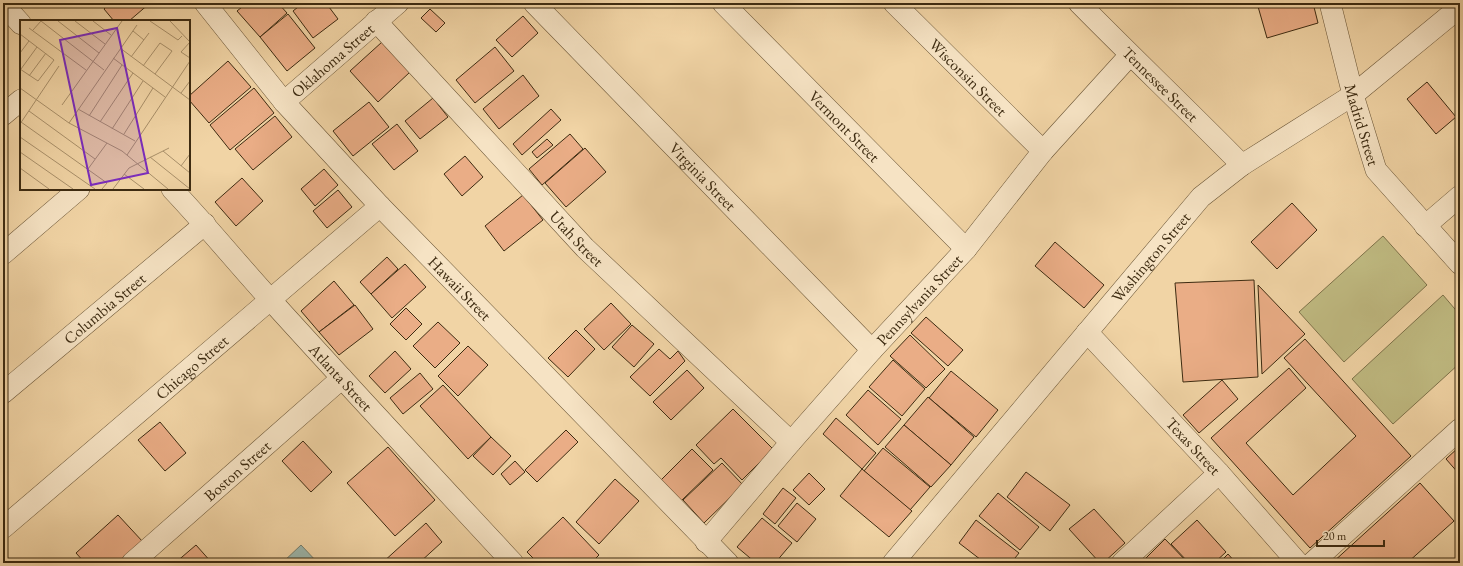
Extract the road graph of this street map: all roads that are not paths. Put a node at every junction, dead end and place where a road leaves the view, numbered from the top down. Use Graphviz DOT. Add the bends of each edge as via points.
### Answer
graph roads {
  1 [pos="398,3"];
  2 [pos="534,3"];
  3 [pos="723,3"];
  4 [pos="894,3"];
  5 [pos="1079,3"];
  6 [pos="1330,3"];
  7 [pos="3,4"];
  8 [pos="207,4"];
  9 [pos="1460,6"];
  10 [pos="376,21"];
  11 [pos="20,23"];
  12 [pos="1130,54"];
  13 [pos="1353,95"];
  14 [pos="20,101"];
  15 [pos="284,102"];
  16 [pos="3,115"];
  17 [pos="1043,151"];
  18 [pos="1242,165"];
  19 [pos="79,190"];
  20 [pos="173,190"];
  21 [pos="1460,196"];
  22 [pos="380,206"];
  23 [pos="205,224"];
  24 [pos="1425,226"];
  25 [pos="966,249"];
  26 [pos="3,254"];
  27 [pos="1460,264"];
  28 [pos="270,300"];
  29 [pos="1087,332"];
  30 [pos="872,350"];
  31 [pos="342,378"];
  32 [pos="3,393"];
  33 [pos="1460,429"];
  34 [pos="791,442"];
  35 [pos="1219,473"];
  36 [pos="3,528"];
  37 [pos="706,542"];
  38 [pos="132,563"];
  39 [pos="513,563"];
  40 [pos="728,563"];
  41 [pos="893,563"];
  42 [pos="1122,563"];
  43 [pos="1298,563"];
  44 [pos="1312,563"];
  1 -- 10 [label="street, Oklahoma Street"];
  2 -- 30 [label="street, Virginia Street"];
  3 -- 25 [label="street, Vermont Street"];
  4 -- 17 [label="street, Wisconsin Street"];
  5 -- 12 [label="street, Tennessee Street"];
  6 -- 13 [label="street, Madrid Street"];
  7 -- 11 [label="street"];
  8 -- 15 [label="street, Hawaii Street"];
  9 -- 13 [label="street, Washington Street"];
  10 -- 15 [label="street, Oklahoma Street"];
  10 -- 34 [label="street, Utah Street" via="585,248"];
  12 -- 17 [label="street, Pennsylvania Street"];
  12 -- 18 [label="street, Tennessee Street"];
  13 -- 18 [label="street, Washington Street"];
  13 -- 24 [label="street, Madrid Street" via="1376,170"];
  14 -- 16 [label="street"];
  15 -- 22 [label="street, Hawaii Street"];
  17 -- 25 [label="street, Pennsylvania Street"];
  18 -- 29 [label="street, Washington Street" via="1201,197"];
  19 -- 26 [label="street"];
  20 -- 23 [label="street, Atlanta Street"];
  21 -- 24 [label="street"];
  22 -- 28 [label="street, Chicago Street"];
  22 -- 37 [label="street, Hawaii Street"];
  23 -- 28 [label="street, Atlanta Street"];
  23 -- 32 [label="street, Columbia Street"];
  24 -- 27 [label="street, Madrid Street"];
  25 -- 30 [label="street, Pennsylvania Street"];
  28 -- 31 [label="street, Atlanta Street"];
  28 -- 36 [label="street, Chicago Street"];
  29 -- 35 [label="street, Texas Street"];
  29 -- 41 [label="street, Washington Street"];
  30 -- 34 [label="street, Pennsylvania Street"];
  31 -- 38 [label="street, Boston Street"];
  31 -- 39 [label="street, Atlanta Street"];
  33 -- 44 [label="street"];
  34 -- 37 [label="street, Pennsylvania Street"];
  35 -- 42 [label="street"];
  35 -- 43 [label="street, Texas Street"];
  37 -- 40 [label="street, Hawaii Street"];
}
